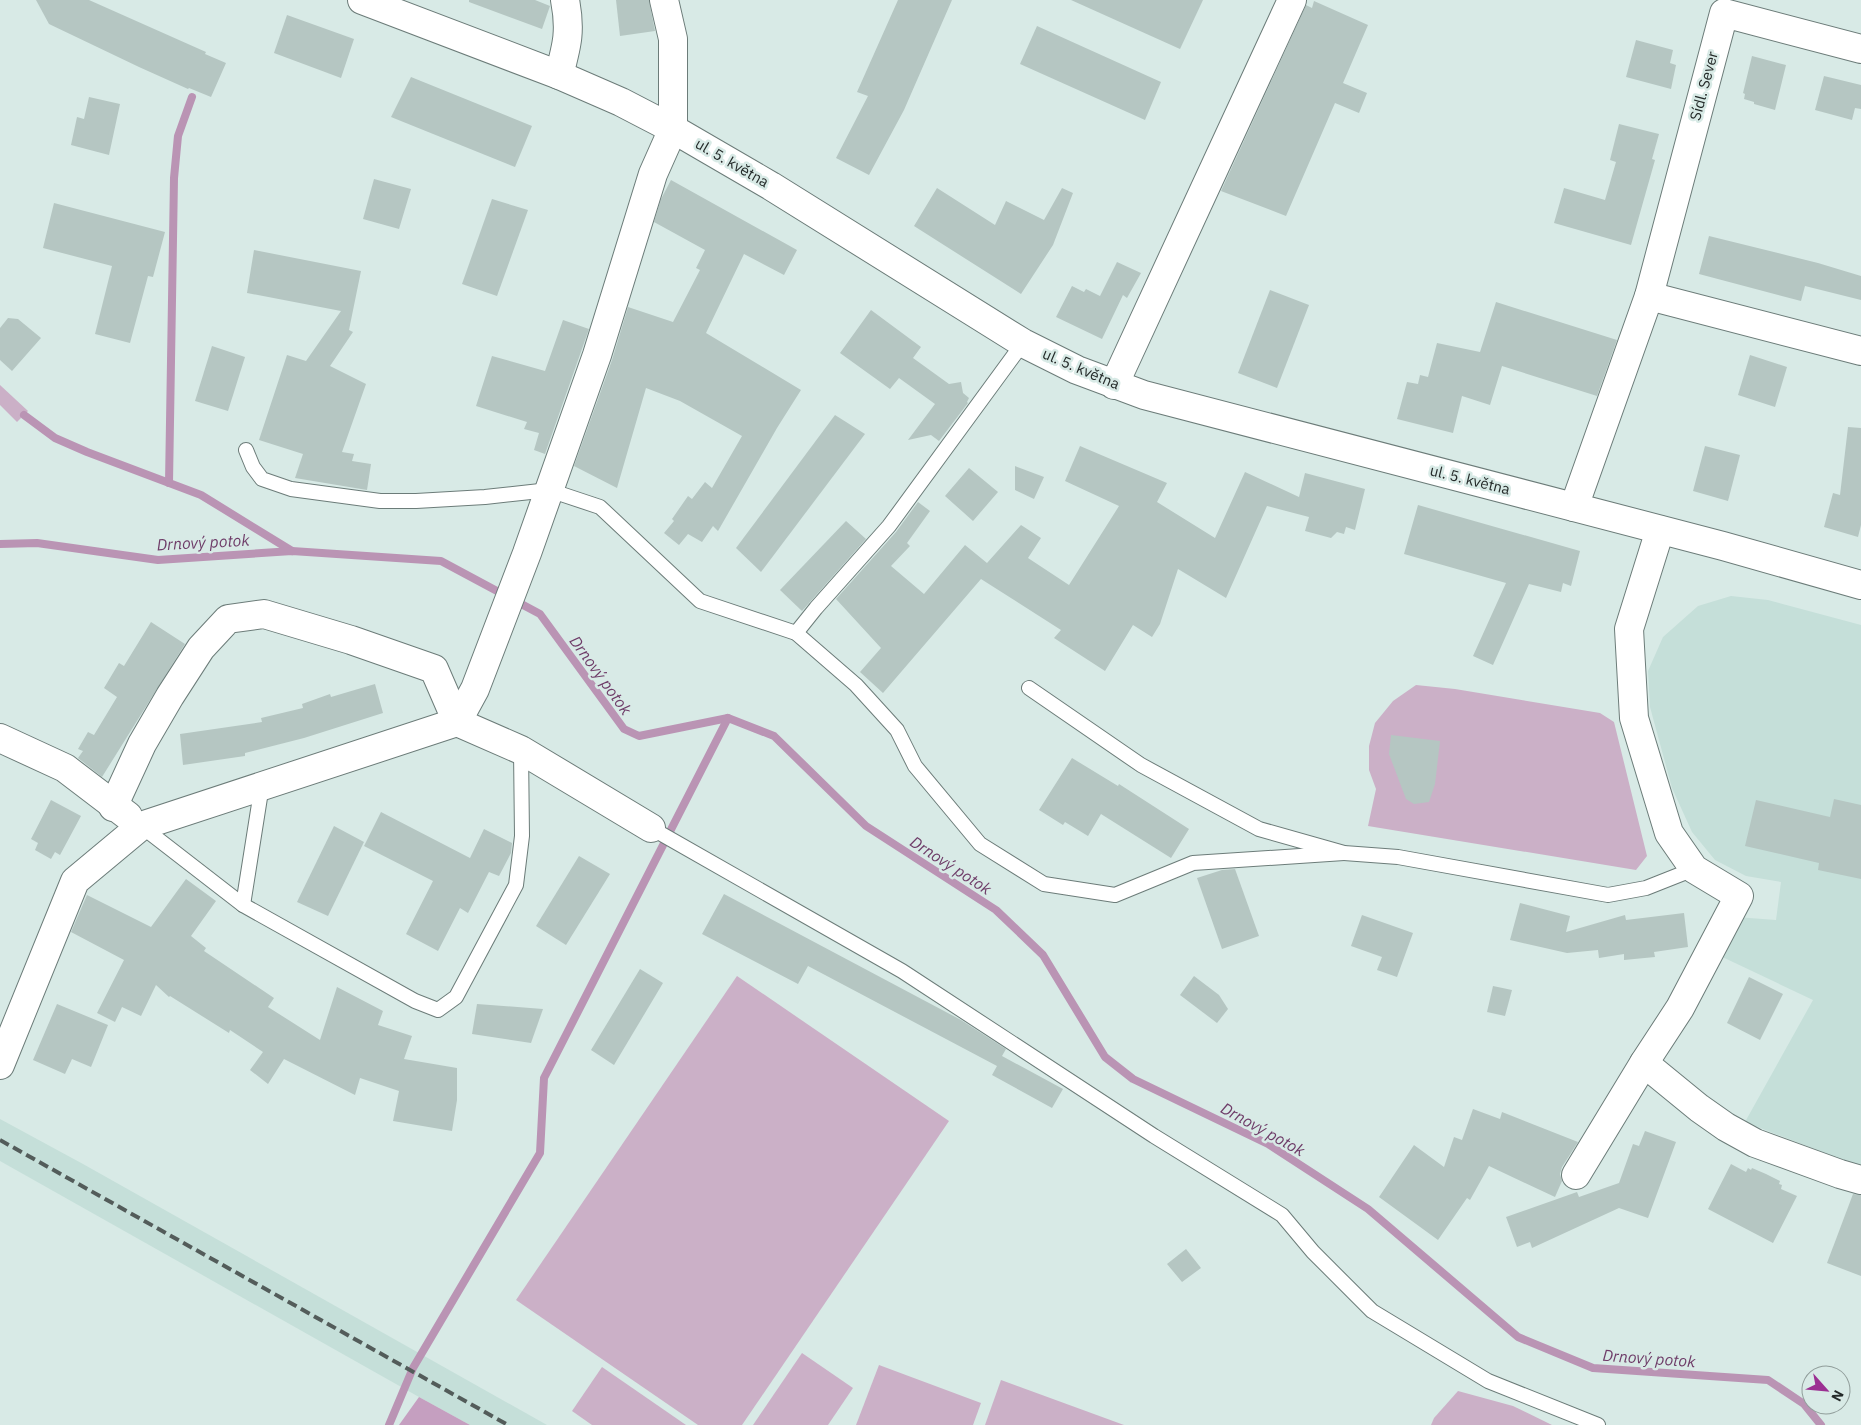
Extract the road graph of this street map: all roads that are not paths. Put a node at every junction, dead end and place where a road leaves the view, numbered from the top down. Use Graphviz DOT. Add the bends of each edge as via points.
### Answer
graph roads {
  1 [pos="362,0"];
  2 [pos="565,0"];
  3 [pos="664,0"];
  4 [pos="1292,0"];
  5 [pos="1861,49"];
  6 [pos="559,75"];
  7 [pos="673,129"];
  8 [pos="1649,296"];
  9 [pos="1023,343"];
  10 [pos="1861,351"];
  11 [pos="1114,385"];
  12 [pos="246,450"];
  13 [pos="549,490"];
  14 [pos="1574,507"];
  15 [pos="1660,530"];
  16 [pos="1861,584"];
  17 [pos="796,633"];
  18 [pos="1028,688"];
  19 [pos="457,722"];
  20 [pos="0,738"];
  21 [pos="521,750"];
  22 [pos="262,785"];
  23 [pos="113,806"];
  24 [pos="141,826"];
  25 [pos="651,828"];
  26 [pos="1344,853"];
  27 [pos="1694,869"];
  28 [pos="244,905"];
  29 [pos="1644,1063"];
  30 [pos="0,1065"];
  31 [pos="1576,1175"];
  32 [pos="1861,1180"];
  33 [pos="1598,1425"];
  1 -- 6 [label="street, ul. 5. května"];
  2 -- 6 [label="street" via="569,30"];
  3 -- 7 [label="street" via="673,39"];
  4 -- 11 [label="street"];
  5 -- 8 [label="street, Sídl. Sever" via="1724,13"];
  6 -- 7 [label="street, ul. 5. května"];
  7 -- 9 [label="street, ul. 5. května"];
  7 -- 13 [label="street" via="653,174 597,354"];
  8 -- 10 [label="street"];
  8 -- 14 [label="street, Sídl. Sever"];
  9 -- 11 [label="street, ul. 5. května"];
  9 -- 17 [label="lane" via="889,526"];
  11 -- 14 [label="street, ul. 5. května"];
  12 -- 13 [label="lane" via="252,467 262,479 291,489 341,496 416,501"];
  13 -- 17 [label="lane" via="600,507 700,601"];
  13 -- 19 [label="street" via="496,638"];
  14 -- 15 [label="street, ul. 5. května"];
  15 -- 16 [label="street, ul. 5. května"];
  15 -- 27 [label="street" via="1629,629 1634,718 1669,833"];
  17 -- 26 [label="lane" via="856,685 897,730 916,766 980,844 1044,884 1115,895 1193,863"];
  18 -- 26 [label="lane" via="1141,765 1259,829"];
  19 -- 21 [label="street"];
  19 -- 22 [label="street"];
  19 -- 23 [label="street" via="434,670 351,640 264,614 228,619 201,648 166,704 142,744"];
  20 -- 23 [label="street" via="65,768"];
  21 -- 25 [label="street"];
  21 -- 28 [label="lane" via="522,836 516,885 456,997 438,1010 415,1001"];
  22 -- 24 [label="street"];
  22 -- 28 [label="lane"];
  23 -- 24 [label="street"];
  24 -- 28 [label="lane"];
  24 -- 30 [label="street" via="75,881"];
  25 -- 33 [label="lane" via="902,970 1154,1136 1282,1215 1313,1252 1372,1311 1488,1381"];
  26 -- 27 [label="lane" via="1398,857 1608,895 1646,888"];
  27 -- 29 [label="street" via="1739,896 1680,1008"];
  29 -- 31 [label="street"];
  29 -- 32 [label="street" via="1726,1127 1756,1143"];
}
